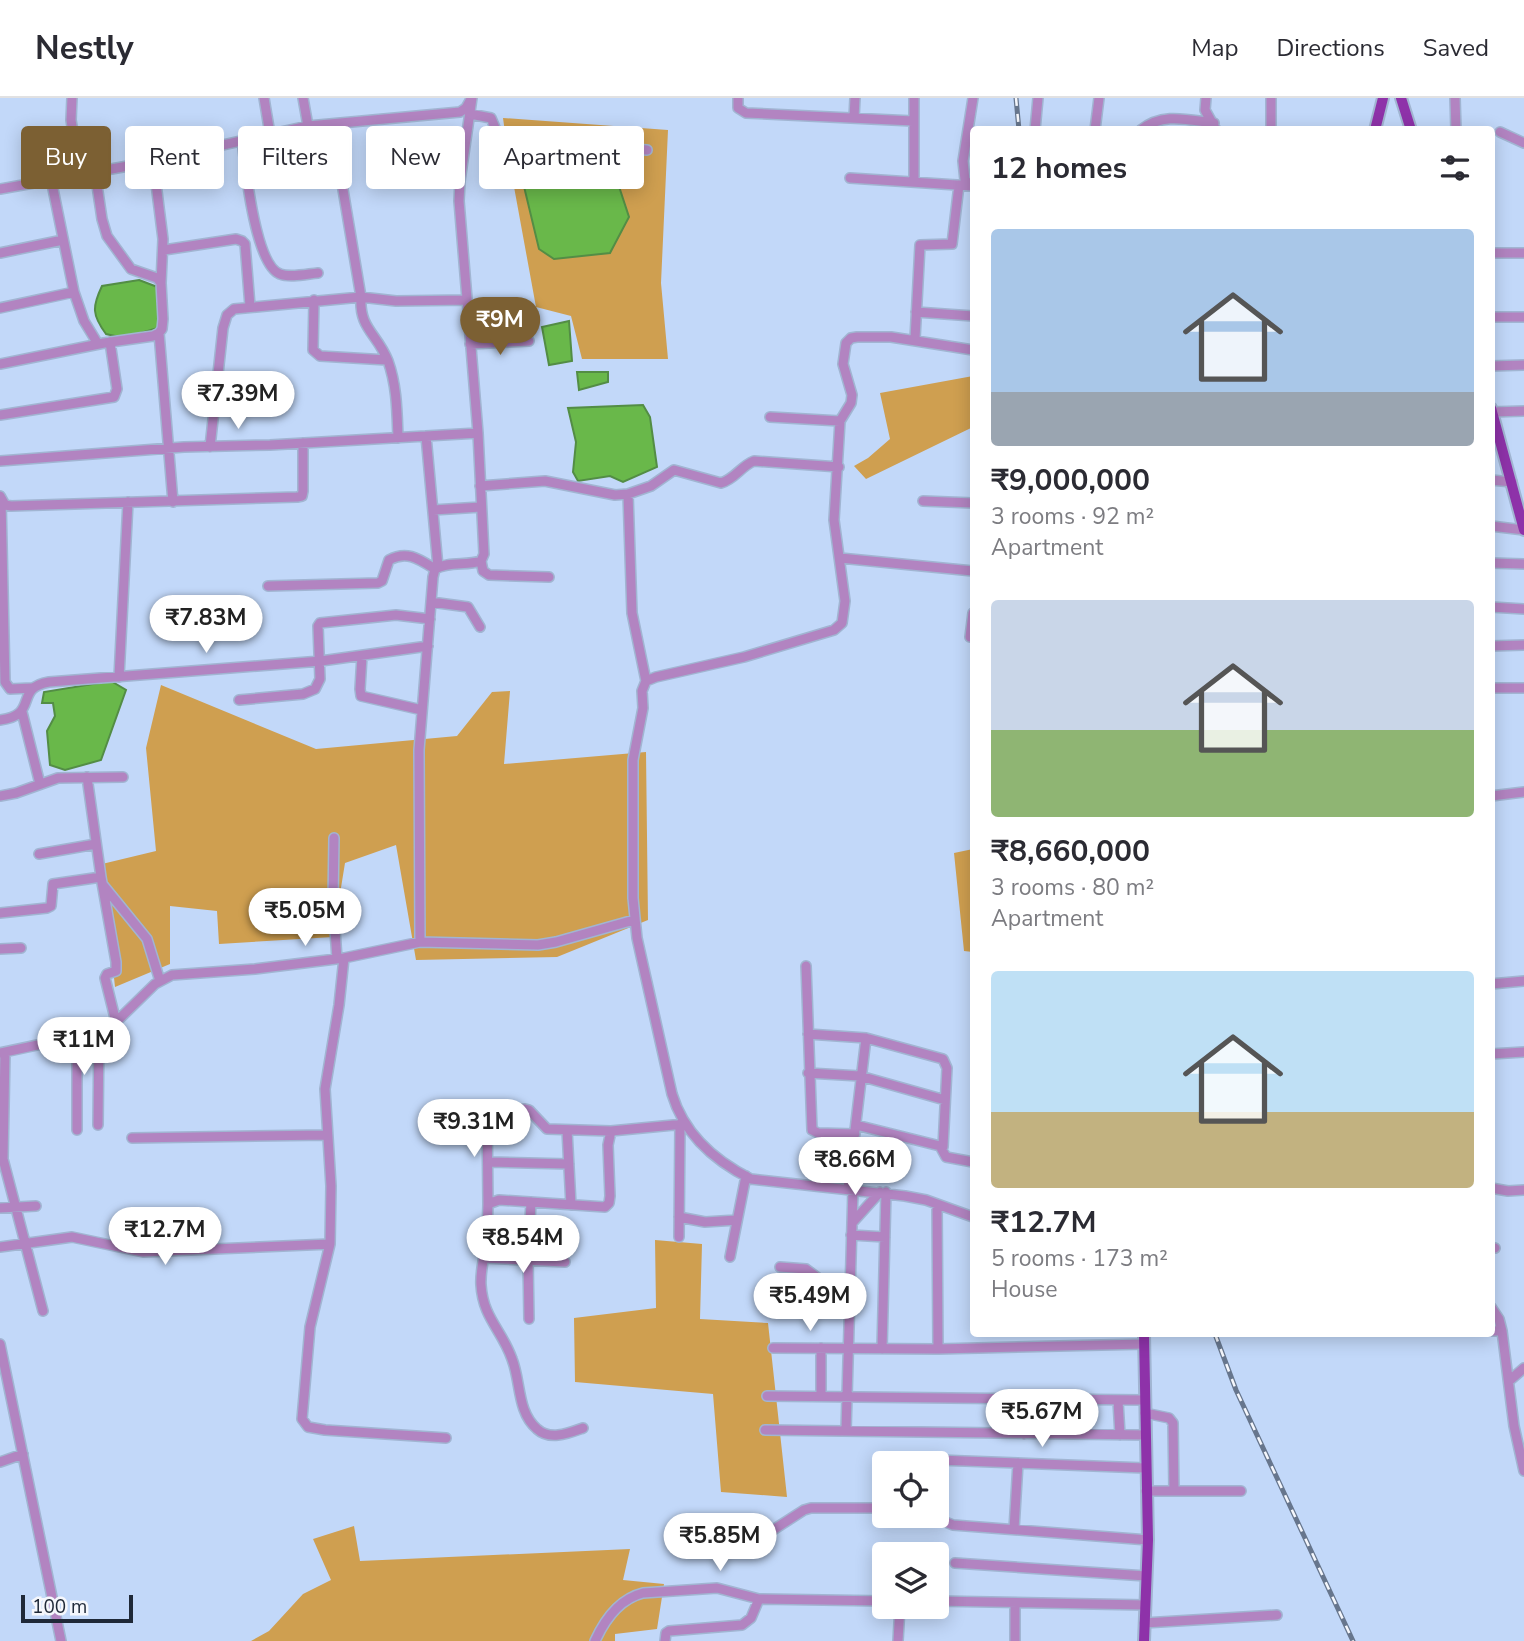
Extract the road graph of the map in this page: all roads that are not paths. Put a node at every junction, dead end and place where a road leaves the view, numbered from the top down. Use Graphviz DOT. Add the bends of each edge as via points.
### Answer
graph roads {
  1 [pos="72,98"];
  2 [pos="264,98"];
  3 [pos="303,98"];
  4 [pos="471,98"];
  5 [pos="738,98"];
  6 [pos="855,98"];
  7 [pos="914,98"];
  8 [pos="973,98"];
  9 [pos="1038,98"];
  10 [pos="1099,98"];
  11 [pos="1206,98"];
  12 [pos="1271,98"];
  13 [pos="1401,98"];
  14 [pos="1455,98"];
  15 [pos="1380,99"];
  16 [pos="470,114"];
  17 [pos="854,118"];
  18 [pos="914,121"];
  19 [pos="332,124"];
  20 [pos="72,126"];
  21 [pos="269,126"];
  22 [pos="308,126"];
  23 [pos="1035,126"];
  24 [pos="1095,126"];
  25 [pos="1146,126"];
  26 [pos="1215,126"];
  27 [pos="1271,126"];
  28 [pos="1376,126"];
  29 [pos="1410,126"];
  30 [pos="1456,126"];
  31 [pos="1500,132"];
  32 [pos="1524,143"];
  33 [pos="647,150"];
  34 [pos="850,178"];
  35 [pos="914,181"];
  36 [pos="970,184"];
  37 [pos="21,185"];
  38 [pos="959,185"];
  39 [pos="970,186"];
  40 [pos="0,189"];
  41 [pos="53,189"];
  42 [pos="98,189"];
  43 [pos="157,189"];
  44 [pos="249,189"];
  45 [pos="63,240"];
  46 [pos="164,250"];
  47 [pos="0,253"];
  48 [pos="1495,253"];
  49 [pos="1524,253"];
  50 [pos="318,273"];
  51 [pos="161,283"];
  52 [pos="74,292"];
  53 [pos="361,296"];
  54 [pos="314,300"];
  55 [pos="467,300"];
  56 [pos="250,306"];
  57 [pos="0,308"];
  58 [pos="916,312"];
  59 [pos="970,316"];
  60 [pos="1495,317"];
  61 [pos="1524,317"];
  62 [pos="159,333"];
  63 [pos="915,339"];
  64 [pos="529,341"];
  65 [pos="110,342"];
  66 [pos="98,344"];
  67 [pos="470,344"];
  68 [pos="970,349"];
  69 [pos="387,360"];
  70 [pos="0,364"];
  71 [pos="1524,365"];
  72 [pos="1495,366"];
  73 [pos="1524,411"];
  74 [pos="0,415"];
  75 [pos="1495,416"];
  76 [pos="770,417"];
  77 [pos="841,421"];
  78 [pos="1495,426"];
  79 [pos="478,433"];
  80 [pos="426,436"];
  81 [pos="398,438"];
  82 [pos="303,443"];
  83 [pos="210,447"];
  84 [pos="170,448"];
  85 [pos="0,461"];
  86 [pos="839,467"];
  87 [pos="1495,480"];
  88 [pos="1512,482"];
  89 [pos="480,486"];
  90 [pos="628,494"];
  91 [pos="1520,494"];
  92 [pos="0,497"];
  93 [pos="923,501"];
  94 [pos="128,502"];
  95 [pos="173,502"];
  96 [pos="970,503"];
  97 [pos="481,507"];
  98 [pos="433,510"];
  99 [pos="1495,526"];
  100 [pos="1524,530"];
  101 [pos="840,558"];
  102 [pos="481,561"];
  103 [pos="1495,563"];
  104 [pos="1524,565"];
  105 [pos="436,568"];
  106 [pos="970,571"];
  107 [pos="549,577"];
  108 [pos="268,586"];
  109 [pos="431,602"];
  110 [pos="1495,607"];
  111 [pos="1524,609"];
  112 [pos="430,619"];
  113 [pos="480,626"];
  114 [pos="1524,645"];
  115 [pos="428,646"];
  116 [pos="1495,646"];
  117 [pos="362,656"];
  118 [pos="321,661"];
  119 [pos="119,677"];
  120 [pos="646,681"];
  121 [pos="32,688"];
  122 [pos="1495,688"];
  123 [pos="1524,688"];
  124 [pos="239,700"];
  125 [pos="422,710"];
  126 [pos="22,712"];
  127 [pos="0,720"];
  128 [pos="87,777"];
  129 [pos="123,778"];
  130 [pos="40,784"];
  131 [pos="1524,792"];
  132 [pos="0,796"];
  133 [pos="1495,796"];
  134 [pos="334,838"];
  135 [pos="96,844"];
  136 [pos="39,854"];
  137 [pos="102,881"];
  138 [pos="0,913"];
  139 [pos="634,920"];
  140 [pos="419,942"];
  141 [pos="22,948"];
  142 [pos="0,949"];
  143 [pos="340,958"];
  144 [pos="806,966"];
  145 [pos="160,981"];
  146 [pos="1524,981"];
  147 [pos="1495,984"];
  148 [pos="116,1022"];
  149 [pos="99,1030"];
  150 [pos="808,1034"];
  151 [pos="77,1036"];
  152 [pos="866,1038"];
  153 [pos="1524,1052"];
  154 [pos="3,1053"];
  155 [pos="1495,1054"];
  156 [pos="808,1073"];
  157 [pos="860,1076"];
  158 [pos="945,1100"];
  159 [pos="487,1113"];
  160 [pos="471,1115"];
  161 [pos="682,1124"];
  162 [pos="98,1125"];
  163 [pos="77,1130"];
  164 [pos="567,1130"];
  165 [pos="855,1130"];
  166 [pos="611,1131"];
  167 [pos="327,1135"];
  168 [pos="132,1138"];
  169 [pos="943,1147"];
  170 [pos="970,1161"];
  171 [pos="489,1162"];
  172 [pos="569,1164"];
  173 [pos="3,1169"];
  174 [pos="753,1179"];
  175 [pos="851,1189"];
  176 [pos="1495,1190"];
  177 [pos="1524,1190"];
  178 [pos="883,1192"];
  179 [pos="531,1202"];
  180 [pos="488,1203"];
  181 [pos="937,1204"];
  182 [pos="570,1205"];
  183 [pos="36,1206"];
  184 [pos="15,1207"];
  185 [pos="0,1208"];
  186 [pos="970,1216"];
  187 [pos="679,1217"];
  188 [pos="737,1220"];
  189 [pos="852,1223"];
  190 [pos="851,1235"];
  191 [pos="679,1237"];
  192 [pos="885,1237"];
  193 [pos="26,1243"];
  194 [pos="330,1244"];
  195 [pos="0,1247"];
  196 [pos="730,1257"];
  197 [pos="484,1258"];
  198 [pos="528,1260"];
  199 [pos="565,1262"];
  200 [pos="780,1267"];
  201 [pos="849,1288"];
  202 [pos="43,1311"];
  203 [pos="1495,1313"];
  204 [pos="529,1319"];
  205 [pos="1495,1331"];
  206 [pos="1502,1331"];
  207 [pos="1144,1339"];
  208 [pos="0,1344"];
  209 [pos="773,1348"];
  210 [pos="821,1348"];
  211 [pos="846,1348"];
  212 [pos="882,1349"];
  213 [pos="938,1349"];
  214 [pos="1524,1368"];
  215 [pos="1508,1381"];
  216 [pos="767,1396"];
  217 [pos="821,1396"];
  218 [pos="846,1397"];
  219 [pos="1023,1400"];
  220 [pos="1072,1400"];
  221 [pos="1118,1401"];
  222 [pos="1144,1401"];
  223 [pos="1145,1413"];
  224 [pos="583,1428"];
  225 [pos="765,1430"];
  226 [pos="846,1432"];
  227 [pos="1024,1434"];
  228 [pos="1072,1434"];
  229 [pos="1120,1435"];
  230 [pos="1146,1435"];
  231 [pos="446,1438"];
  232 [pos="1521,1445"];
  233 [pos="23,1454"];
  234 [pos="949,1460"];
  235 [pos="0,1462"];
  236 [pos="1018,1463"];
  237 [pos="1145,1468"];
  238 [pos="1524,1471"];
  239 [pos="1146,1491"];
  240 [pos="1174,1491"];
  241 [pos="1241,1491"];
  242 [pos="872,1508"];
  243 [pos="949,1524"];
  244 [pos="1014,1529"];
  245 [pos="759,1539"];
  246 [pos="1147,1540"];
  247 [pos="955,1563"];
  248 [pos="1146,1576"];
  249 [pos="759,1599"];
  250 [pos="872,1601"];
  251 [pos="949,1601"];
  252 [pos="1016,1603"];
  253 [pos="1145,1605"];
  254 [pos="1277,1615"];
  255 [pos="899,1619"];
  256 [pos="1144,1623"];
  257 [pos="61,1641"];
  258 [pos="595,1641"];
  259 [pos="665,1641"];
  260 [pos="898,1641"];
  261 [pos="1015,1641"];
  262 [pos="1143,1641"];
  1 -- 20 [label="street"];
  2 -- 21 [label="street"];
  3 -- 22 [label="street"];
  4 -- 16 [label="street"];
  4 -- 19 [label="street" via="460,112"];
  5 -- 17 [label="street" via="738,108 746,113"];
  6 -- 17 [label="street"];
  7 -- 18 [label="street"];
  8 -- 36 [label="street" via="963,162"];
  9 -- 23 [label="street"];
  10 -- 24 [label="street"];
  11 -- 26 [label="street" via="1205,110"];
  12 -- 27 [label="street"];
  13 -- 29 [label="main road"];
  14 -- 30 [label="street"];
  15 -- 28 [label="main road"];
  16 -- 33 [label="street" via="491,118 500,140"];
  16 -- 55 [label="street" via="460,181"];
  17 -- 18 [label="street"];
  18 -- 35 [label="street"];
  19 -- 22 [label="street"];
  19 -- 53 [label="street"];
  25 -- 26 [label="street" via="1163,119"];
  31 -- 32 [label="street"];
  34 -- 35 [label="street"];
  35 -- 38 [label="street"];
  37 -- 40 [label="street"];
  38 -- 39 [label="street"];
  38 -- 58 [label="street" via="952,244 920,245"];
  41 -- 45 [label="street"];
  42 -- 51 [label="street" via="107,236 131,269"];
  43 -- 46 [label="street"];
  44 -- 50 [label="street" via="252,214 271,266 284,275"];
  45 -- 47 [label="street"];
  45 -- 52 [label="street"];
  46 -- 51 [label="street"];
  46 -- 56 [label="street" via="242,241"];
  48 -- 49 [label="street"];
  51 -- 62 [label="street"];
  52 -- 57 [label="street"];
  52 -- 66 [label="street"];
  53 -- 54 [label="street"];
  53 -- 55 [label="street" via="396,301"];
  53 -- 69 [label="street" via="362,320"];
  54 -- 56 [label="street"];
  54 -- 69 [label="street" via="315,354"];
  55 -- 67 [label="street"];
  56 -- 83 [label="street" via="234,309 223,328"];
  58 -- 59 [label="street"];
  58 -- 63 [label="street"];
  60 -- 61 [label="street"];
  62 -- 65 [label="street"];
  62 -- 84 [label="street"];
  63 -- 68 [label="street"];
  63 -- 77 [label="street" via="866,336 846,343 843,365 852,395"];
  64 -- 67 [label="street"];
  65 -- 66 [label="street"];
  65 -- 74 [label="street" via="117,389 114,397"];
  66 -- 70 [label="street"];
  67 -- 79 [label="street"];
  69 -- 81 [label="street" via="394,383"];
  71 -- 72 [label="street"];
  73 -- 75 [label="street"];
  76 -- 77 [label="street"];
  77 -- 86 [label="street"];
  78 -- 88 [label="main road"];
  79 -- 80 [label="street"];
  79 -- 89 [label="street"];
  80 -- 81 [label="street"];
  80 -- 98 [label="street"];
  81 -- 82 [label="street"];
  82 -- 83 [label="street"];
  82 -- 95 [label="street" via="302,496"];
  83 -- 84 [label="street"];
  84 -- 85 [label="street"];
  84 -- 95 [label="street"];
  86 -- 90 [label="street" via="754,461 721,483 674,470 651,486"];
  86 -- 101 [label="street" via="834,520"];
  87 -- 88 [label="street"];
  88 -- 91 [label="main road"];
  89 -- 90 [label="street" via="545,481"];
  89 -- 97 [label="street"];
  90 -- 120 [label="street" via="632,613"];
  91 -- 100 [label="main road"];
  92 -- 94 [label="street" via="11,506"];
  92 -- 121 [label="street" via="5,682 10,689"];
  93 -- 96 [label="street"];
  94 -- 95 [label="street"];
  94 -- 119 [label="street"];
  97 -- 98 [label="street"];
  97 -- 102 [label="street"];
  98 -- 105 [label="street"];
  99 -- 100 [label="street"];
  101 -- 106 [label="street"];
  101 -- 120 [label="street" via="845,612 834,630"];
  102 -- 105 [label="street"];
  102 -- 107 [label="street" via="489,575"];
  103 -- 104 [label="street"];
  105 -- 108 [label="street" via="400,555 389,560 377,583"];
  105 -- 109 [label="street"];
  109 -- 112 [label="street"];
  109 -- 113 [label="street" via="468,607"];
  110 -- 111 [label="street"];
  112 -- 115 [label="street"];
  112 -- 118 [label="street" via="396,615 320,623"];
  114 -- 116 [label="street"];
  115 -- 117 [label="street"];
  115 -- 125 [label="street"];
  117 -- 118 [label="street"];
  117 -- 125 [label="street" via="361,696"];
  118 -- 119 [label="street"];
  118 -- 124 [label="street" via="320,680 310,692"];
  119 -- 121 [label="street" via="49,682"];
  120 -- 139 [label="street" via="633,760"];
  121 -- 126 [label="street"];
  122 -- 123 [label="street"];
  125 -- 140 [label="street"];
  126 -- 127 [label="street" via="16,718"];
  126 -- 130 [label="street"];
  128 -- 129 [label="street"];
  128 -- 130 [label="street"];
  128 -- 135 [label="street"];
  130 -- 132 [label="street"];
  131 -- 133 [label="street"];
  134 -- 143 [label="street" via="333,901"];
  135 -- 136 [label="street"];
  135 -- 137 [label="street"];
  137 -- 138 [label="street" via="53,884 51,906"];
  137 -- 145 [label="street" via="147,939"];
  137 -- 148 [label="street" via="116,962 116,971 105,978"];
  139 -- 140 [label="street" via="538,945"];
  139 -- 161 [label="street"];
  140 -- 143 [label="street"];
  141 -- 142 [label="street"];
  143 -- 145 [label="street" via="172,975"];
  143 -- 167 [label="street" via="339,1004 325,1089"];
  144 -- 150 [label="street"];
  145 -- 148 [label="street"];
  146 -- 147 [label="street"];
  148 -- 149 [label="street"];
  149 -- 151 [label="street"];
  149 -- 162 [label="street"];
  150 -- 152 [label="street"];
  150 -- 156 [label="street"];
  151 -- 154 [label="street"];
  151 -- 163 [label="street"];
  152 -- 157 [label="street"];
  152 -- 158 [label="street" via="943,1059 947,1068"];
  153 -- 155 [label="street"];
  154 -- 173 [label="street"];
  156 -- 157 [label="street"];
  156 -- 165 [label="street" via="812,1130"];
  157 -- 158 [label="street"];
  157 -- 165 [label="street"];
  158 -- 169 [label="street"];
  159 -- 160 [label="street"];
  159 -- 164 [label="street" via="525,1109 547,1129"];
  159 -- 171 [label="street"];
  161 -- 166 [label="street"];
  161 -- 174 [label="street" via="710,1152"];
  161 -- 187 [label="street"];
  164 -- 166 [label="street"];
  164 -- 172 [label="street"];
  165 -- 169 [label="street"];
  165 -- 175 [label="street"];
  166 -- 182 [label="street" via="609,1203 605,1207"];
  167 -- 168 [label="street"];
  167 -- 194 [label="street"];
  169 -- 170 [label="street" via="946,1157"];
  171 -- 172 [label="street"];
  171 -- 180 [label="street"];
  172 -- 182 [label="street"];
  173 -- 184 [label="street"];
  174 -- 175 [label="street"];
  174 -- 188 [label="street"];
  175 -- 178 [label="street"];
  175 -- 189 [label="street"];
  176 -- 177 [label="street"];
  178 -- 181 [label="street"];
  178 -- 189 [label="street"];
  178 -- 192 [label="street"];
  179 -- 180 [label="street"];
  179 -- 182 [label="street"];
  179 -- 198 [label="street"];
  180 -- 197 [label="street"];
  181 -- 186 [label="street"];
  181 -- 213 [label="street"];
  183 -- 184 [label="street"];
  184 -- 185 [label="street"];
  184 -- 193 [label="street"];
  187 -- 188 [label="street" via="705,1222"];
  187 -- 191 [label="street"];
  188 -- 196 [label="street"];
  189 -- 190 [label="street"];
  190 -- 192 [label="street"];
  190 -- 201 [label="street"];
  192 -- 212 [label="street"];
  193 -- 194 [label="street" via="80,1237 155,1252"];
  193 -- 195 [label="street"];
  193 -- 202 [label="street"];
  194 -- 231 [label="street" via="310,1327 304,1425"];
  197 -- 198 [label="street"];
  197 -- 224 [label="street" via="480,1277 486,1312 512,1356 528,1419 544,1434"];
  198 -- 199 [label="street"];
  198 -- 204 [label="street"];
  200 -- 201 [label="street" via="803,1268 826,1284"];
  201 -- 211 [label="street"];
  203 -- 206 [label="street"];
  205 -- 206 [label="street"];
  206 -- 215 [label="street"];
  207 -- 213 [label="street"];
  207 -- 222 [label="main road"];
  208 -- 233 [label="street"];
  209 -- 210 [label="street"];
  210 -- 211 [label="street"];
  210 -- 217 [label="street"];
  211 -- 212 [label="street"];
  211 -- 218 [label="street"];
  212 -- 213 [label="street"];
  214 -- 215 [label="street"];
  215 -- 232 [label="street"];
  216 -- 217 [label="street"];
  217 -- 218 [label="street"];
  218 -- 219 [label="street"];
  218 -- 226 [label="street"];
  219 -- 220 [label="street"];
  219 -- 227 [label="street"];
  220 -- 221 [label="street"];
  220 -- 228 [label="street"];
  221 -- 222 [label="street"];
  221 -- 229 [label="street"];
  222 -- 223 [label="main road"];
  223 -- 230 [label="main road"];
  223 -- 240 [label="street" via="1173,1423"];
  225 -- 226 [label="street"];
  226 -- 227 [label="street"];
  227 -- 228 [label="street"];
  228 -- 229 [label="street"];
  229 -- 230 [label="street"];
  230 -- 237 [label="main road"];
  232 -- 238 [label="street"];
  233 -- 235 [label="street"];
  233 -- 257 [label="street"];
  234 -- 236 [label="street"];
  236 -- 237 [label="street"];
  236 -- 244 [label="street"];
  237 -- 239 [label="main road"];
  239 -- 240 [label="street"];
  239 -- 246 [label="main road"];
  240 -- 241 [label="street"];
  242 -- 245 [label="street" via="811,1508"];
  243 -- 244 [label="street"];
  244 -- 246 [label="street"];
  246 -- 248 [label="main road"];
  247 -- 248 [label="street"];
  248 -- 253 [label="main road"];
  249 -- 250 [label="street"];
  249 -- 258 [label="street" via="703,1587 634,1595 607,1618"];
  249 -- 259 [label="street" via="743,1625 669,1631"];
  251 -- 252 [label="street"];
  252 -- 253 [label="street"];
  252 -- 261 [label="street"];
  253 -- 256 [label="main road"];
  254 -- 256 [label="street"];
  255 -- 260 [label="street"];
  256 -- 262 [label="main road"];
}
